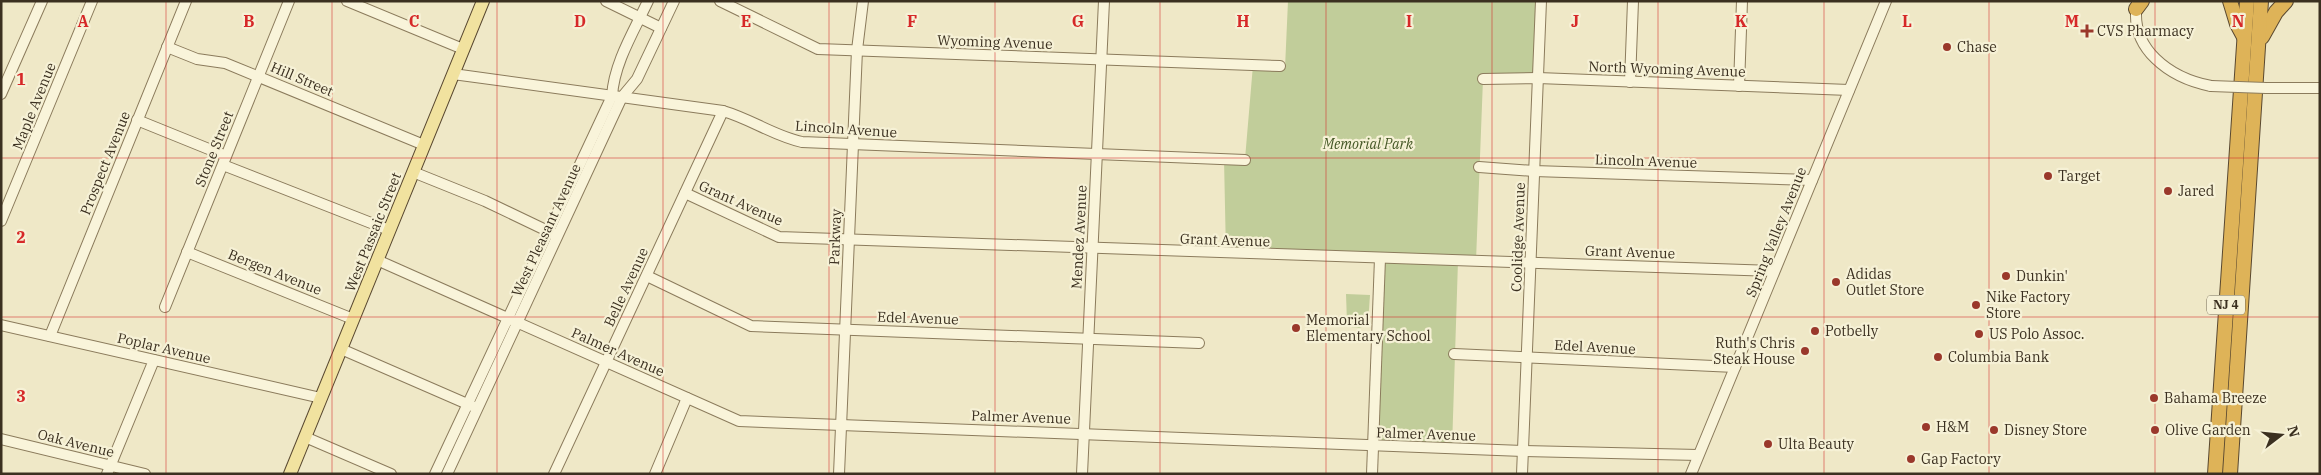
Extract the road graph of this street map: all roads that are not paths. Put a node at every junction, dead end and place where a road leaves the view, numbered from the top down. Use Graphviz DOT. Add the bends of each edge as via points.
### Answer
graph roads {
  1 [pos="42,1"];
  2 [pos="92,1"];
  3 [pos="186,1"];
  4 [pos="289,1"];
  5 [pos="347,1"];
  6 [pos="483,1"];
  7 [pos="606,1"];
  8 [pos="648,1"];
  9 [pos="674,1"];
  10 [pos="720,1"];
  11 [pos="863,1"];
  12 [pos="1104,1"];
  13 [pos="1541,1"];
  14 [pos="1633,1"];
  15 [pos="1742,1"];
  16 [pos="1886,1"];
  17 [pos="2230,1"];
  18 [pos="2246,1"];
  19 [pos="2261,1"];
  20 [pos="2286,1"];
  21 [pos="2137,3"];
  22 [pos="640,18"];
  23 [pos="661,28"];
  24 [pos="2252,41"];
  25 [pos="167,47"];
  26 [pos="463,49"];
  27 [pos="857,50"];
  28 [pos="1101,60"];
  29 [pos="1280,66"];
  30 [pos="453,74"];
  31 [pos="259,76"];
  32 [pos="1538,78"];
  33 [pos="1483,79"];
  34 [pos="1630,82"];
  35 [pos="1739,86"];
  36 [pos="2320,88"];
  37 [pos="1849,90"];
  38 [pos="1,94"];
  39 [pos="617,97"];
  40 [pos="723,111"];
  41 [pos="137,120"];
  42 [pos="424,145"];
  43 [pos="853,145"];
  44 [pos="1097,154"];
  45 [pos="1245,160"];
  46 [pos="224,161"];
  47 [pos="1479,167"];
  48 [pos="1534,171"];
  49 [pos="413,172"];
  50 [pos="1812,180"];
  51 [pos="685,193"];
  52 [pos="1,221"];
  53 [pos="389,230"];
  54 [pos="548,231"];
  55 [pos="558,236"];
  56 [pos="849,240"];
  57 [pos="1093,249"];
  58 [pos="187,252"];
  59 [pos="1380,258"];
  60 [pos="377,260"];
  61 [pos="1531,262"];
  62 [pos="1774,271"];
  63 [pos="647,276"];
  64 [pos="165,307"];
  65 [pos="353,319"];
  66 [pos="513,320"];
  67 [pos="1,325"];
  68 [pos="845,329"];
  69 [pos="50,336"];
  70 [pos="1088,338"];
  71 [pos="1199,343"];
  72 [pos="341,349"];
  73 [pos="1454,354"];
  74 [pos="1527,357"];
  75 [pos="154,360"];
  76 [pos="606,362"];
  77 [pos="1735,367"];
  78 [pos="321,398"];
  79 [pos="687,398"];
  80 [pos="468,404"];
  81 [pos="478,408"];
  82 [pos="841,424"];
  83 [pos="1084,433"];
  84 [pos="305,437"];
  85 [pos="1,439"];
  86 [pos="1373,445"];
  87 [pos="1523,451"];
  88 [pos="1698,455"];
  89 [pos="108,470"];
  90 [pos="145,474"];
  91 [pos="290,474"];
  92 [pos="391,474"];
  93 [pos="435,474"];
  94 [pos="447,474"];
  95 [pos="554,474"];
  96 [pos="655,474"];
  97 [pos="839,474"];
  98 [pos="1082,474"];
  99 [pos="1372,474"];
  100 [pos="1522,474"];
  101 [pos="1691,474"];
  102 [pos="2215,474"];
  103 [pos="2230,474"];
  1 -- 38 [label="street"];
  2 -- 52 [label="street, Maple Avenue"];
  3 -- 25 [label="street, Prospect Avenue"];
  4 -- 31 [label="street, Stone Street"];
  5 -- 26 [label="street"];
  6 -- 26 [label="main road, West Passaic Street"];
  7 -- 22 [label="street"];
  8 -- 22 [label="street, West Pleasant Avenue"];
  9 -- 23 [label="street, West Pleasant Avenue"];
  10 -- 27 [label="street, Wyoming Avenue" via="818,49"];
  11 -- 27 [label="street, Parkway"];
  12 -- 28 [label="street, Mendez Avenue"];
  13 -- 32 [label="street, Coolidge Avenue"];
  14 -- 34 [label="street"];
  15 -- 35 [label="street"];
  16 -- 37 [label="street, Spring Valley Avenue"];
  17 -- 24 [label="highway" via="2237,24"];
  18 -- 24 [label="highway, NJ 4"];
  19 -- 24 [label="highway, NJ 4"];
  20 -- 24 [label="highway"];
  21 -- 36 [label="street, bridge" via="2140,35 2145,46 2173,72 2196,83"];
  22 -- 23 [label="street"];
  22 -- 39 [label="street, West Pleasant Avenue" via="617,68 613,82"];
  23 -- 39 [label="street, West Pleasant Avenue" via="637,79"];
  24 -- 102 [label="highway, NJ 4"];
  24 -- 103 [label="highway, NJ 4"];
  25 -- 31 [label="street, Hill Street"];
  25 -- 41 [label="street, Prospect Avenue"];
  26 -- 30 [label="main road, West Passaic Street"];
  27 -- 28 [label="street, Wyoming Avenue"];
  27 -- 43 [label="street, Parkway"];
  28 -- 29 [label="street, Wyoming Avenue"];
  28 -- 44 [label="street, Mendez Avenue"];
  30 -- 39 [label="street, Lincoln Avenue"];
  30 -- 42 [label="main road, West Passaic Street"];
  31 -- 42 [label="street, Hill Street"];
  31 -- 46 [label="street, Stone Street"];
  32 -- 33 [label="street, North Wyoming Avenue"];
  32 -- 34 [label="street, North Wyoming Avenue"];
  32 -- 48 [label="street, Coolidge Avenue"];
  34 -- 35 [label="street, North Wyoming Avenue"];
  35 -- 37 [label="street, North Wyoming Avenue"];
  37 -- 50 [label="street, Spring Valley Avenue"];
  39 -- 40 [label="street, Lincoln Avenue"];
  39 -- 54 [label="street, West Pleasant Avenue"];
  39 -- 55 [label="street, West Pleasant Avenue"];
  40 -- 43 [label="street, Lincoln Avenue" via="788,139 812,144"];
  40 -- 51 [label="street, Belle Avenue"];
  41 -- 46 [label="street"];
  41 -- 69 [label="street, Prospect Avenue"];
  42 -- 49 [label="main road, West Passaic Street"];
  43 -- 44 [label="street, Lincoln Avenue"];
  43 -- 56 [label="street, Parkway"];
  44 -- 45 [label="street, Lincoln Avenue"];
  44 -- 57 [label="street, Mendez Avenue"];
  46 -- 53 [label="street"];
  46 -- 58 [label="street, Stone Street"];
  47 -- 48 [label="street, Lincoln Avenue"];
  48 -- 50 [label="street, Lincoln Avenue"];
  48 -- 61 [label="street, Coolidge Avenue"];
  49 -- 53 [label="main road, West Passaic Street"];
  49 -- 54 [label="street"];
  50 -- 62 [label="street, Spring Valley Avenue"];
  51 -- 56 [label="street, Grant Avenue" via="779,237"];
  51 -- 63 [label="street, Belle Avenue"];
  53 -- 60 [label="main road, West Passaic Street"];
  54 -- 55 [label="street"];
  54 -- 66 [label="street, West Pleasant Avenue"];
  55 -- 66 [label="street, West Pleasant Avenue"];
  56 -- 57 [label="street, Grant Avenue"];
  56 -- 68 [label="street, Parkway"];
  57 -- 59 [label="street, Grant Avenue"];
  57 -- 70 [label="street, Mendez Avenue"];
  58 -- 64 [label="street, Stone Street"];
  58 -- 65 [label="street, Bergen Avenue"];
  59 -- 61 [label="street, Grant Avenue"];
  59 -- 86 [label="street"];
  60 -- 65 [label="main road, West Passaic Street"];
  60 -- 66 [label="street, Palmer Avenue"];
  61 -- 62 [label="street, Grant Avenue"];
  61 -- 74 [label="street, Coolidge Avenue"];
  62 -- 77 [label="street, Spring Valley Avenue"];
  63 -- 68 [label="street, Edel Avenue" via="751,326"];
  63 -- 76 [label="street, Belle Avenue"];
  65 -- 72 [label="main road, West Passaic Street"];
  66 -- 76 [label="street, Palmer Avenue"];
  66 -- 80 [label="street, West Pleasant Avenue"];
  66 -- 81 [label="street, West Pleasant Avenue"];
  67 -- 69 [label="street, Poplar Avenue"];
  68 -- 70 [label="street, Edel Avenue"];
  68 -- 82 [label="street, Parkway"];
  69 -- 75 [label="street, Poplar Avenue"];
  70 -- 71 [label="street, Edel Avenue"];
  70 -- 83 [label="street, Mendez Avenue"];
  72 -- 78 [label="main road, West Passaic Street"];
  72 -- 80 [label="street"];
  73 -- 74 [label="street, Edel Avenue"];
  74 -- 77 [label="street, Edel Avenue"];
  74 -- 87 [label="street, Coolidge Avenue"];
  75 -- 78 [label="street, Poplar Avenue"];
  75 -- 89 [label="street"];
  76 -- 79 [label="street, Palmer Avenue"];
  76 -- 95 [label="street, Belle Avenue"];
  77 -- 88 [label="street, Spring Valley Avenue"];
  78 -- 84 [label="main road, West Passaic Street"];
  79 -- 82 [label="street, Palmer Avenue" via="739,421"];
  79 -- 96 [label="street"];
  80 -- 81 [label="street"];
  80 -- 93 [label="street, West Pleasant Avenue"];
  81 -- 94 [label="street, West Pleasant Avenue"];
  82 -- 83 [label="street, Palmer Avenue"];
  82 -- 97 [label="street, Parkway"];
  83 -- 86 [label="street, Palmer Avenue"];
  83 -- 98 [label="street, Mendez Avenue"];
  84 -- 91 [label="main road, West Passaic Street"];
  84 -- 92 [label="street"];
  85 -- 89 [label="street, Oak Avenue"];
  86 -- 87 [label="street, Palmer Avenue"];
  86 -- 99 [label="street"];
  87 -- 88 [label="street, Palmer Avenue"];
  87 -- 100 [label="street, Coolidge Avenue"];
  88 -- 101 [label="street, Spring Valley Avenue"];
  89 -- 90 [label="street, Oak Avenue"];
}
